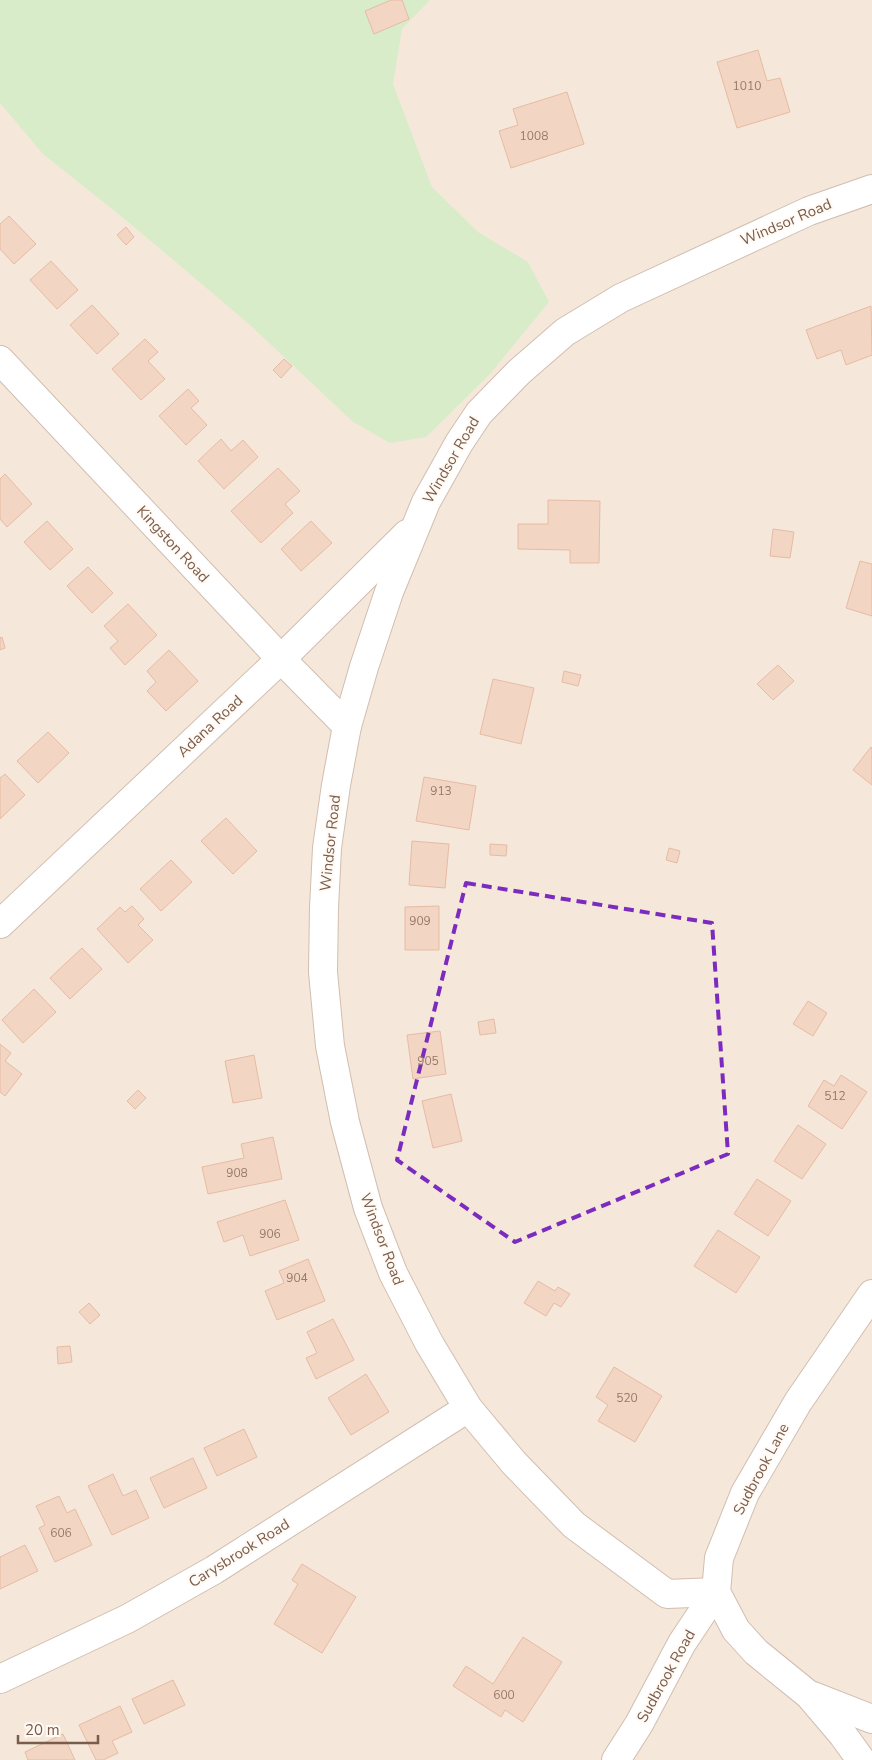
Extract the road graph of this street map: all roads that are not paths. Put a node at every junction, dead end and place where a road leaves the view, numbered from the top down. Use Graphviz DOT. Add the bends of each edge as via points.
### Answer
graph roads {
  1 [pos="872,189"];
  2 [pos="0,360"];
  3 [pos="416,524"];
  4 [pos="281,659"];
  5 [pos="347,726"];
  6 [pos="0,924"];
  7 [pos="872,1294"];
  8 [pos="468,1408"];
  9 [pos="716,1592"];
  10 [pos="0,1679"];
  11 [pos="809,1695"];
  12 [pos="872,1719"];
  13 [pos="616,1760"];
  14 [pos="861,1760"];
  1 -- 3 [label="street, Windsor Road" via="809,211 697,261 621,298 565,332 479,413 459,443"];
  2 -- 4 [label="street, Kingston Road"];
  3 -- 4 [label="street, Adana Road"];
  3 -- 5 [label="street, Windsor Road" via="388,592"];
  4 -- 5 [label="street, Kingston Road"];
  4 -- 6 [label="street, Adana Road"];
  5 -- 8 [label="street, Windsor Road" via="329,839 324,908 323,972 330,1046 345,1122 368,1208 393,1273 429,1343"];
  7 -- 9 [label="street, Sudbrook Lane" via="798,1402 745,1493 719,1558"];
  8 -- 9 [label="street, Windsor Road" via="514,1463 574,1525 590,1537 667,1594"];
  8 -- 10 [label="street, Carysbrook Road" via="214,1570 128,1619"];
  9 -- 11 [label="street" via="736,1630 756,1652"];
  9 -- 13 [label="street, Sudbrook Road" via="682,1643 640,1724"];
  11 -- 12 [label="street"];
  11 -- 14 [label="street"];
}
